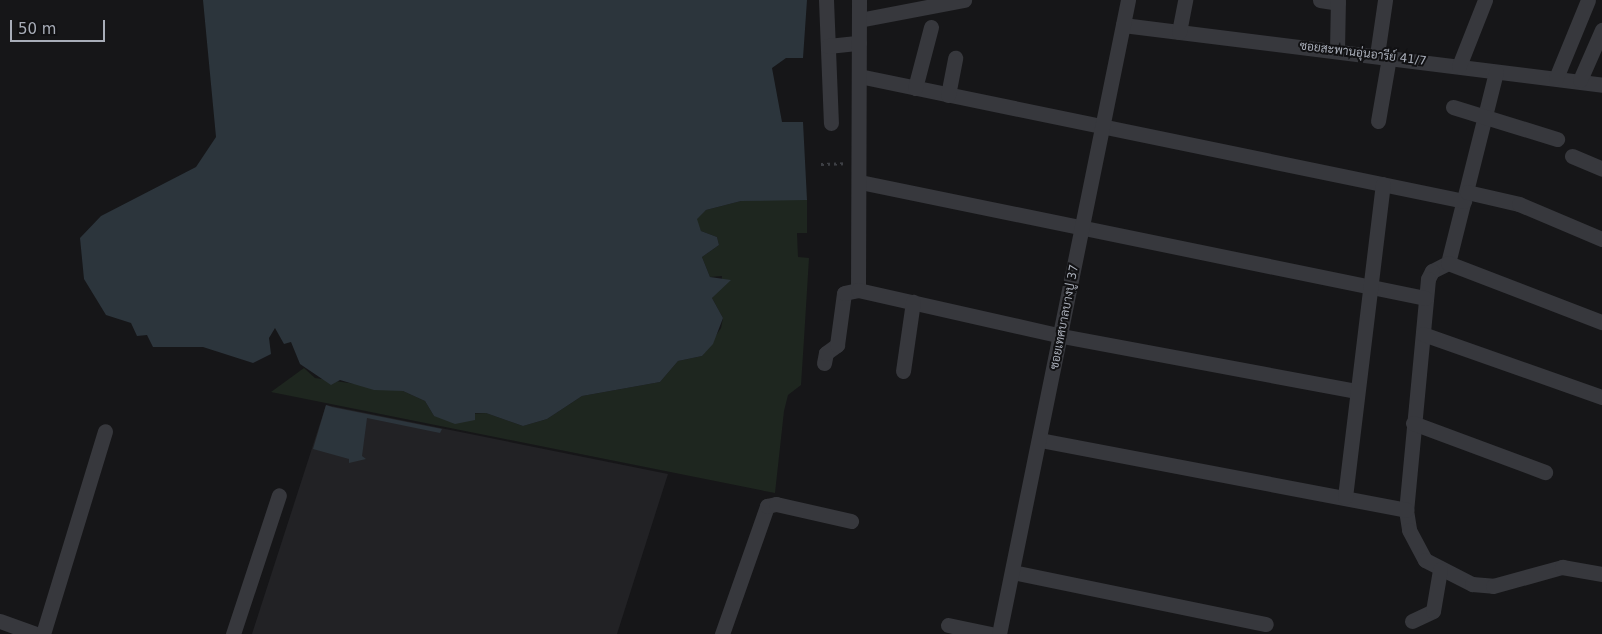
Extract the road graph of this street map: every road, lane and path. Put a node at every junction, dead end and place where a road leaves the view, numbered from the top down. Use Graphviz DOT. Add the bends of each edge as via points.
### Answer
graph roads {
  1 [pos="826,0"];
  2 [pos="859,0"];
  3 [pos="964,0"];
  4 [pos="1128,0"];
  5 [pos="1185,0"];
  6 [pos="1320,0"];
  7 [pos="1385,0"];
  8 [pos="1485,0"];
  9 [pos="1588,0"];
  10 [pos="1338,1"];
  11 [pos="1602,4"];
  12 [pos="859,20"];
  13 [pos="1123,25"];
  14 [pos="932,27"];
  15 [pos="1602,30"];
  16 [pos="1179,32"];
  17 [pos="859,43"];
  18 [pos="828,46"];
  19 [pos="1337,50"];
  20 [pos="1383,56"];
  21 [pos="955,58"];
  22 [pos="1459,66"];
  23 [pos="1496,72"];
  24 [pos="859,76"];
  25 [pos="1556,78"];
  26 [pos="1580,80"];
  27 [pos="1602,86"];
  28 [pos="915,88"];
  29 [pos="948,96"];
  30 [pos="1453,107"];
  31 [pos="1486,116"];
  32 [pos="1378,121"];
  33 [pos="831,123"];
  34 [pos="1099,129"];
  35 [pos="1558,139"];
  36 [pos="1572,156"];
  37 [pos="860,163"];
  38 [pos="821,164"];
  39 [pos="1602,169"];
  40 [pos="860,182"];
  41 [pos="1383,184"];
  42 [pos="1465,197"];
  43 [pos="1083,229"];
  44 [pos="1602,239"];
  45 [pos="1448,263"];
  46 [pos="1368,288"];
  47 [pos="858,290"];
  48 [pos="1425,298"];
  49 [pos="912,302"];
  50 [pos="1602,322"];
  51 [pos="1423,334"];
  52 [pos="1062,336"];
  53 [pos="824,363"];
  54 [pos="903,371"];
  55 [pos="1356,391"];
  56 [pos="1602,397"];
  57 [pos="1413,423"];
  58 [pos="105,431"];
  59 [pos="1040,440"];
  60 [pos="1546,472"];
  61 [pos="279,494"];
  62 [pos="1345,497"];
  63 [pos="1406,510"];
  64 [pos="852,521"];
  65 [pos="1440,570"];
  66 [pos="1012,572"];
  67 [pos="1602,574"];
  68 [pos="0,621"];
  69 [pos="1412,621"];
  70 [pos="1266,624"];
  71 [pos="948,625"];
  72 [pos="34,634"];
  73 [pos="43,634"];
  74 [pos="233,634"];
  75 [pos="722,634"];
  76 [pos="991,634"];
  77 [pos="999,634"];
  1 -- 18 [label="street"];
  2 -- 12 [label="street"];
  3 -- 12 [label="street"];
  4 -- 13 [label="street, ซอยเทศบาลบางปู 37"];
  5 -- 16 [label="street"];
  6 -- 10 [label="street"];
  7 -- 20 [label="street"];
  8 -- 22 [label="street"];
  9 -- 11 [label="street"];
  9 -- 25 [label="street"];
  10 -- 19 [label="street"];
  12 -- 17 [label="street"];
  13 -- 16 [label="street, ซอยสะพานอุ่นอารีย์ 41/7"];
  13 -- 34 [label="street, ซอยเทศบาลบางปู 37"];
  14 -- 28 [label="street"];
  15 -- 26 [label="street"];
  16 -- 19 [label="street, ซอยสะพานอุ่นอารีย์ 41/7"];
  17 -- 18 [label="street"];
  17 -- 24 [label="street"];
  18 -- 33 [label="street"];
  19 -- 20 [label="street, ซอยสะพานอุ่นอารีย์ 41/7"];
  20 -- 22 [label="street, ซอยสะพานอุ่นอารีย์ 41/7"];
  20 -- 32 [label="street"];
  21 -- 29 [label="street"];
  22 -- 23 [label="street, ซอยสะพานอุ่นอารีย์ 41/7"];
  23 -- 25 [label="street, ซอยสะพานอุ่นอารีย์ 41/7"];
  23 -- 31 [label="street"];
  24 -- 28 [label="street"];
  24 -- 37 [label="street"];
  25 -- 26 [label="street, ซอยสะพานอุ่นอารีย์ 41/7"];
  26 -- 27 [label="street, ซอยสะพานอุ่นอารีย์ 41/7"];
  28 -- 29 [label="street"];
  29 -- 34 [label="street"];
  30 -- 31 [label="street"];
  31 -- 35 [label="street"];
  31 -- 42 [label="street"];
  34 -- 41 [label="street"];
  34 -- 43 [label="street, ซอยเทศบาลบางปู 37"];
  36 -- 39 [label="street"];
  37 -- 38 [label="path"];
  37 -- 40 [label="street"];
  40 -- 43 [label="street"];
  40 -- 47 [label="street"];
  41 -- 42 [label="street"];
  41 -- 46 [label="street"];
  42 -- 44 [label="street" via="1533,209"];
  42 -- 45 [label="street"];
  43 -- 46 [label="street"];
  43 -- 52 [label="street, ซอยเทศบาลบางปู 37"];
  45 -- 48 [label="street" via="1432,271"];
  45 -- 50 [label="street"];
  46 -- 48 [label="street"];
  46 -- 55 [label="street"];
  47 -- 49 [label="street"];
  47 -- 53 [label="street" via="844,293 837,345 826,353"];
  48 -- 51 [label="street"];
  49 -- 52 [label="street"];
  49 -- 54 [label="street"];
  51 -- 56 [label="street"];
  51 -- 57 [label="street"];
  52 -- 55 [label="street"];
  52 -- 59 [label="street, ซอยเทศบาลบางปู 37"];
  55 -- 62 [label="street"];
  57 -- 60 [label="street"];
  57 -- 63 [label="street"];
  58 -- 73 [label="street"];
  59 -- 62 [label="street"];
  59 -- 66 [label="street, ซอยเทศบาลบางปู 37"];
  61 -- 74 [label="street"];
  62 -- 63 [label="street"];
  63 -- 65 [label="street" via="1414,545"];
  64 -- 75 [label="street" via="776,504 767,506"];
  65 -- 67 [label="street" via="1472,584 1493,586 1546,568"];
  65 -- 69 [label="street" via="1433,611"];
  66 -- 70 [label="street"];
  66 -- 77 [label="street, ซอยเทศบาลบางปู 37"];
  68 -- 72 [label="street"];
  71 -- 76 [label="street"];
}
